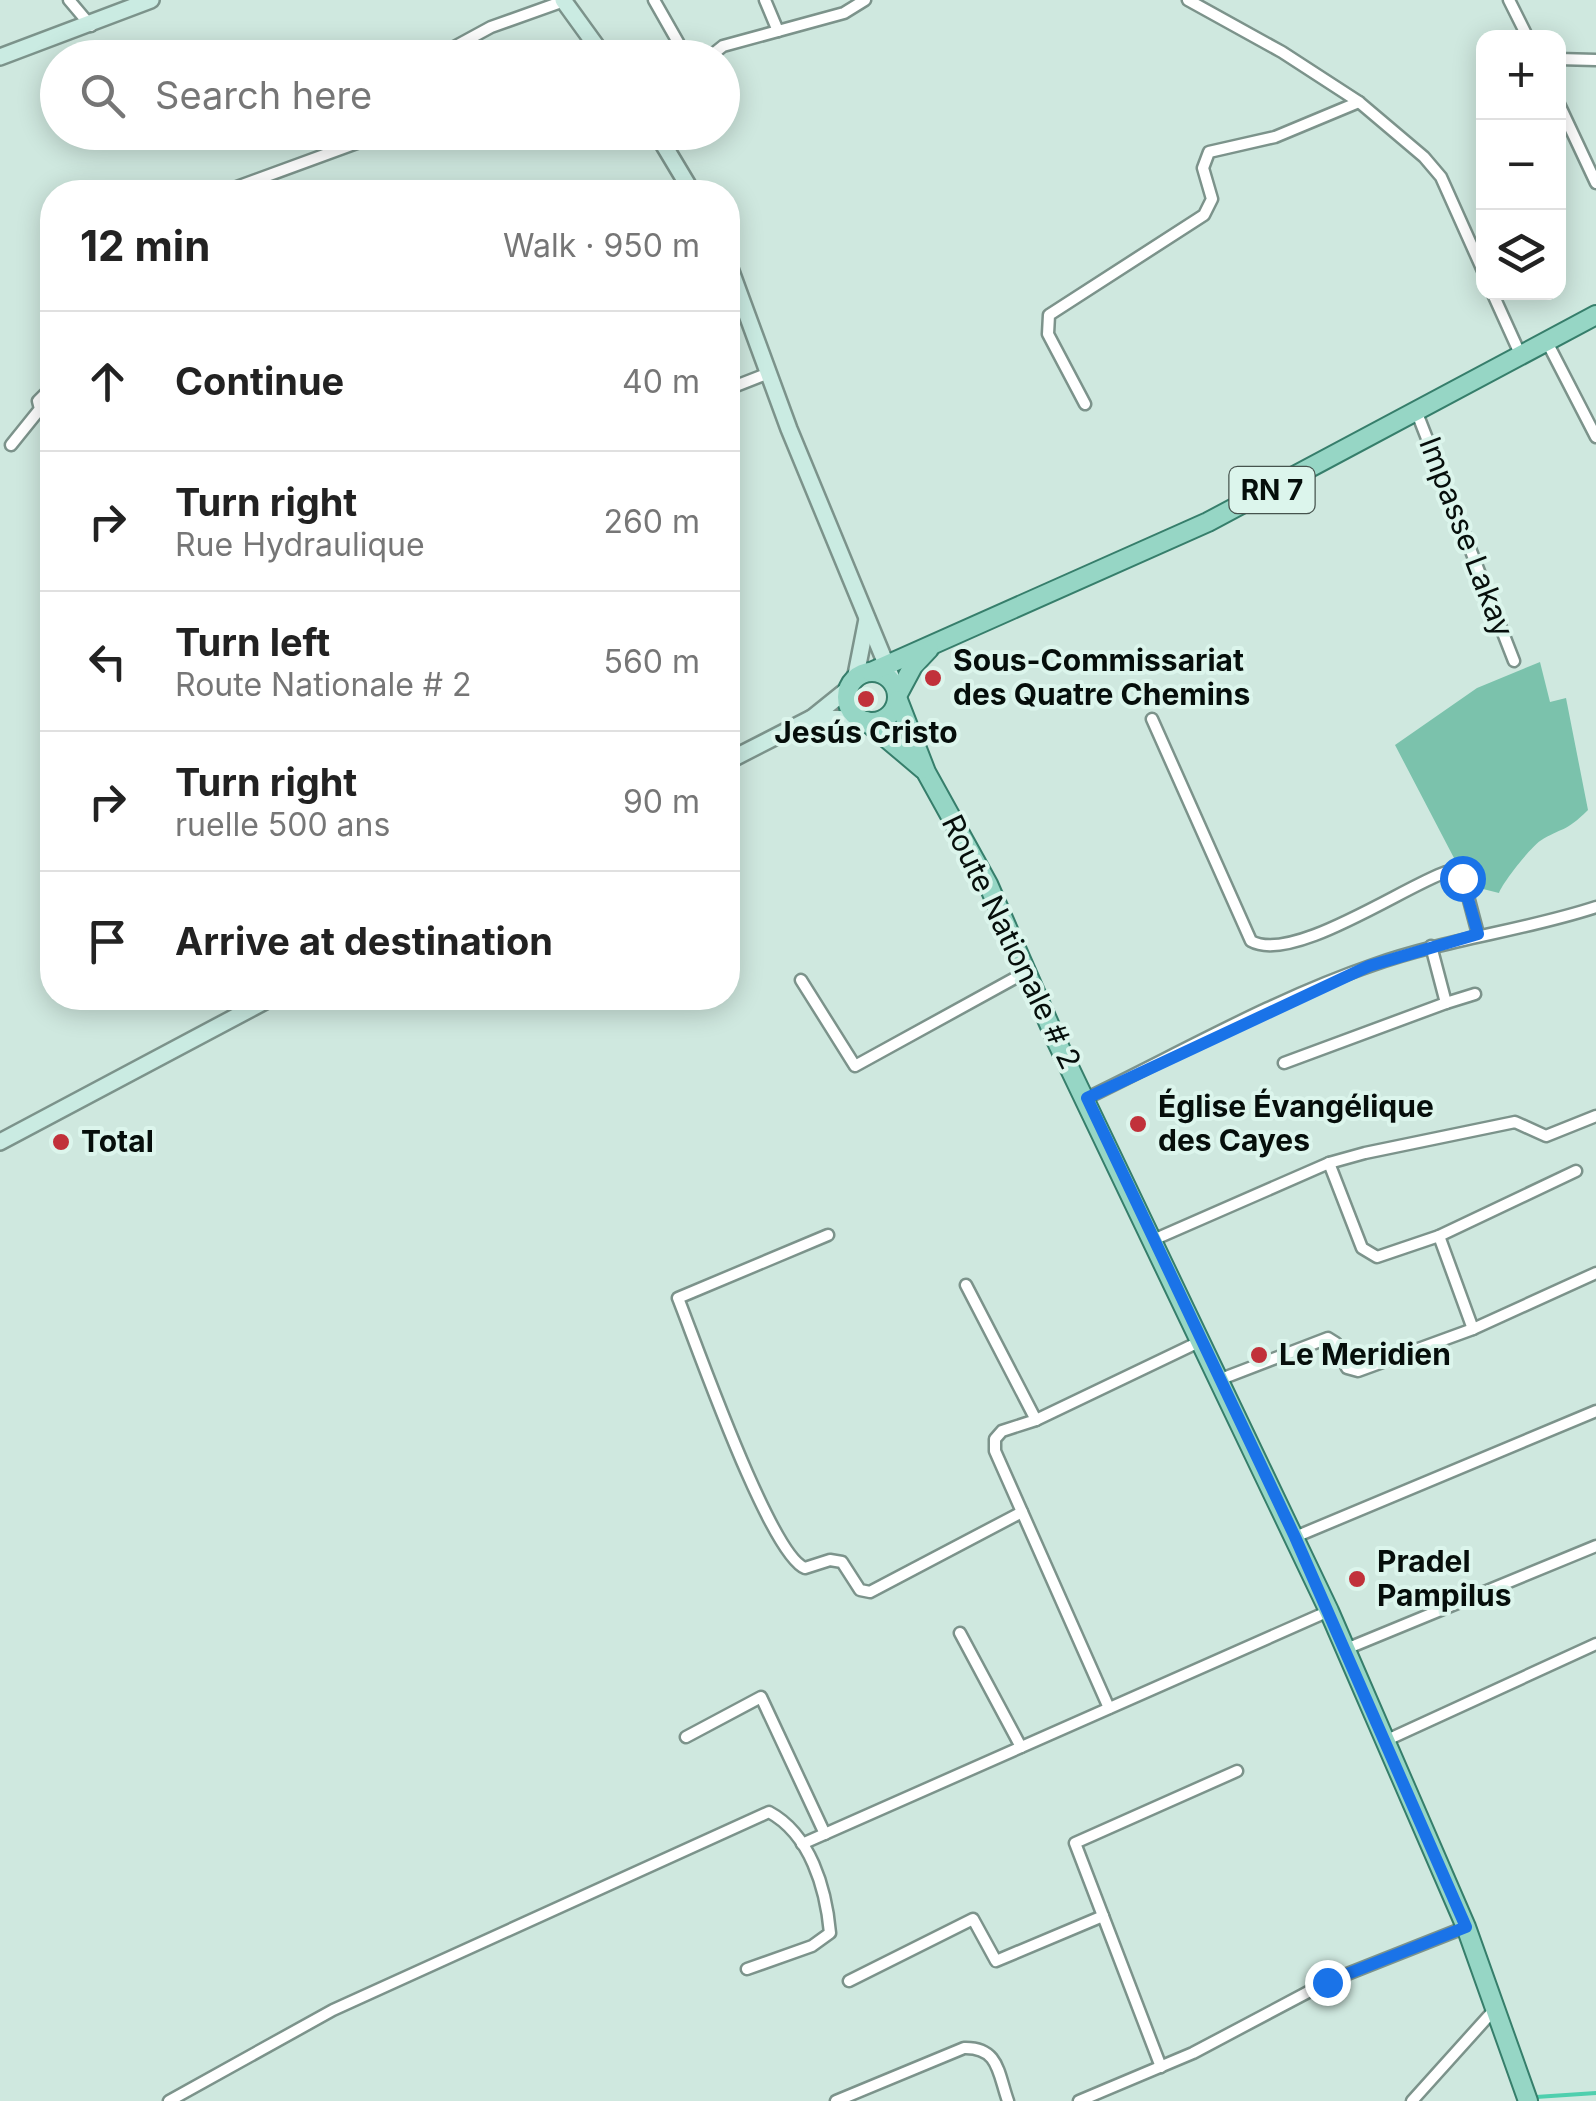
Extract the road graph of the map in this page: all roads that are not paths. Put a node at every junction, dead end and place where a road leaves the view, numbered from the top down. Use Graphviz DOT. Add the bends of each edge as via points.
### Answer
graph roads {
  1 [pos="69,0"];
  2 [pos="151,0"];
  3 [pos="654,0"];
  4 [pos="765,0"];
  5 [pos="865,0"];
  6 [pos="1188,0"];
  7 [pos="1509,0"];
  8 [pos="563,1"];
  9 [pos="91,26"];
  10 [pos="1524,30"];
  11 [pos="778,31"];
  12 [pos="50,40"];
  13 [pos="467,40"];
  14 [pos="591,40"];
  15 [pos="677,40"];
  16 [pos="740,42"];
  17 [pos="40,43"];
  18 [pos="0,57"];
  19 [pos="1566,58"];
  20 [pos="1596,60"];
  21 [pos="1359,102"];
  22 [pos="1566,119"];
  23 [pos="348,150"];
  24 [pos="667,150"];
  25 [pos="258,180"];
  26 [pos="685,180"];
  27 [pos="1596,183"];
  28 [pos="1476,256"];
  29 [pos="740,295"];
  30 [pos="1496,300"];
  31 [pos="1596,315"];
  32 [pos="1547,342"];
  33 [pos="1521,356"];
  34 [pos="769,373"];
  35 [pos="740,384"];
  36 [pos="1085,404"];
  37 [pos="40,409"];
  38 [pos="1417,413"];
  39 [pos="1596,437"];
  40 [pos="12,445"];
  41 [pos="868,615"];
  42 [pos="936,642"];
  43 [pos="1514,661"];
  44 [pos="865,676"];
  45 [pos="897,694"];
  46 [pos="812,718"];
  47 [pos="1152,719"];
  48 [pos="863,720"];
  49 [pos="740,755"];
  50 [pos="926,772"];
  51 [pos="1596,907"];
  52 [pos="1478,934"];
  53 [pos="1431,946"];
  54 [pos="1026,972"];
  55 [pos="801,980"];
  56 [pos="1475,994"];
  57 [pos="1446,1003"];
  58 [pos="248,1010"];
  59 [pos="1284,1063"];
  60 [pos="1087,1098"];
  61 [pos="1596,1116"];
  62 [pos="0,1142"];
  63 [pos="1328,1163"];
  64 [pos="1576,1172"];
  65 [pos="828,1235"];
  66 [pos="1439,1236"];
  67 [pos="1153,1240"];
  68 [pos="1596,1272"];
  69 [pos="966,1285"];
  70 [pos="1472,1329"];
  71 [pos="1202,1340"];
  72 [pos="1221,1379"];
  73 [pos="1596,1411"];
  74 [pos="1036,1420"];
  75 [pos="1022,1512"];
  76 [pos="1295,1537"];
  77 [pos="1596,1546"];
  78 [pos="1329,1612"];
  79 [pos="960,1633"];
  80 [pos="1596,1644"];
  81 [pos="1346,1650"];
  82 [pos="1109,1708"];
  83 [pos="686,1737"];
  84 [pos="1386,1740"];
  85 [pos="1021,1747"];
  86 [pos="1237,1772"];
  87 [pos="825,1834"];
  88 [pos="802,1844"];
  89 [pos="1103,1916"];
  90 [pos="1466,1927"];
  91 [pos="747,1969"];
  92 [pos="849,1981"];
  93 [pos="1494,2010"];
  94 [pos="1161,2066"];
  95 [pos="169,2101"];
  96 [pos="836,2101"];
  97 [pos="1008,2101"];
  98 [pos="1079,2101"];
  99 [pos="1412,2101"];
  100 [pos="1528,2101"];
  1 -- 9 [label="street"];
  2 -- 9 [label="main road"];
  3 -- 15 [label="street"];
  4 -- 11 [label="street"];
  5 -- 11 [label="street" via="844,13"];
  6 -- 21 [label="street"];
  7 -- 10 [label="street"];
  8 -- 13 [label="street"];
  8 -- 14 [label="main road"];
  9 -- 12 [label="main road"];
  11 -- 16 [label="street"];
  17 -- 18 [label="main road"];
  19 -- 20 [label="street"];
  21 -- 28 [label="street" via="1440,177"];
  21 -- 36 [label="street" via="1275,137 1209,152 1203,168 1212,199 1204,215 1049,315 1048,334"];
  22 -- 27 [label="street"];
  23 -- 25 [label="street"];
  24 -- 26 [label="main road"];
  29 -- 34 [label="main road"];
  30 -- 33 [label="street"];
  31 -- 32 [label="main road, RN 7"];
  32 -- 33 [label="main road, RN 7"];
  32 -- 39 [label="street"];
  33 -- 38 [label="main road, RN 7"];
  34 -- 35 [label="street"];
  34 -- 41 [label="main road"];
  37 -- 40 [label="street"];
  38 -- 42 [label="main road, RN 7" via="1208,522"];
  38 -- 43 [label="street, Impasse Lakay"];
  41 -- 44 [label="main road"];
  41 -- 44 [label="main road"];
  42 -- 44 [label="main road, RN 7"];
  42 -- 45 [label="main road, RN 7"];
  44 -- 45 [label="main road" via="886,676"];
  44 -- 46 [label="main road"];
  44 -- 48 [label="main road" via="850,708"];
  45 -- 48 [label="main road" via="884,720"];
  45 -- 50 [label="main road, Route Nationale # 2"];
  46 -- 48 [label="main road"];
  46 -- 49 [label="main road"];
  47 -- 52 [label="street" via="1251,941 1268,947 1324,930 1446,872 1465,885"];
  48 -- 50 [label="main road, Route Nationale # 2"];
  50 -- 54 [label="main road, Route Nationale # 2" via="988,884"];
  51 -- 52 [label="street"];
  52 -- 53 [label="street"];
  53 -- 57 [label="street"];
  53 -- 60 [label="street" via="1352,974"];
  54 -- 55 [label="street" via="854,1066"];
  54 -- 60 [label="main road, Route Nationale # 2"];
  56 -- 57 [label="street"];
  57 -- 59 [label="street"];
  58 -- 62 [label="main road"];
  60 -- 67 [label="main road, Route Nationale # 2"];
  61 -- 63 [label="street" via="1546,1136 1515,1122"];
  63 -- 66 [label="street" via="1365,1252 1383,1256"];
  63 -- 67 [label="street"];
  64 -- 66 [label="street"];
  65 -- 75 [label="street" via="678,1298 756,1496 790,1559 805,1568 842,1562 860,1590 870,1592"];
  66 -- 70 [label="street"];
  67 -- 71 [label="main road, Route Nationale # 2"];
  68 -- 70 [label="street"];
  69 -- 74 [label="street"];
  70 -- 72 [label="street" via="1358,1371 1347,1368 1332,1339 1322,1338"];
  71 -- 72 [label="main road, Route Nationale # 2"];
  71 -- 74 [label="street"];
  72 -- 76 [label="main road, Route Nationale # 2"];
  73 -- 76 [label="street"];
  74 -- 75 [label="street" via="1002,1431 994,1445"];
  75 -- 82 [label="street"];
  76 -- 78 [label="main road, Route Nationale # 2"];
  77 -- 81 [label="street"];
  78 -- 81 [label="main road, Route Nationale # 2"];
  78 -- 82 [label="street"];
  79 -- 85 [label="street"];
  80 -- 84 [label="street"];
  81 -- 84 [label="main road, Route Nationale # 2"];
  82 -- 85 [label="street"];
  83 -- 87 [label="street" via="761,1697"];
  84 -- 90 [label="main road, Route Nationale # 2"];
  85 -- 87 [label="street"];
  86 -- 89 [label="street" via="1075,1843"];
  87 -- 88 [label="street"];
  88 -- 91 [label="street" via="828,1907 830,1933"];
  88 -- 95 [label="street" via="792,1824 769,1812 333,2010"];
  89 -- 92 [label="street" via="996,1961 973,1918"];
  89 -- 94 [label="street"];
  90 -- 93 [label="main road, Route Nationale # 2"];
  90 -- 94 [label="street" via="1327,1982"];
  93 -- 99 [label="street"];
  93 -- 100 [label="main road, Route Nationale # 2"];
  94 -- 98 [label="street"];
  96 -- 97 [label="street" via="964,2048 982,2047 991,2054"];
}
